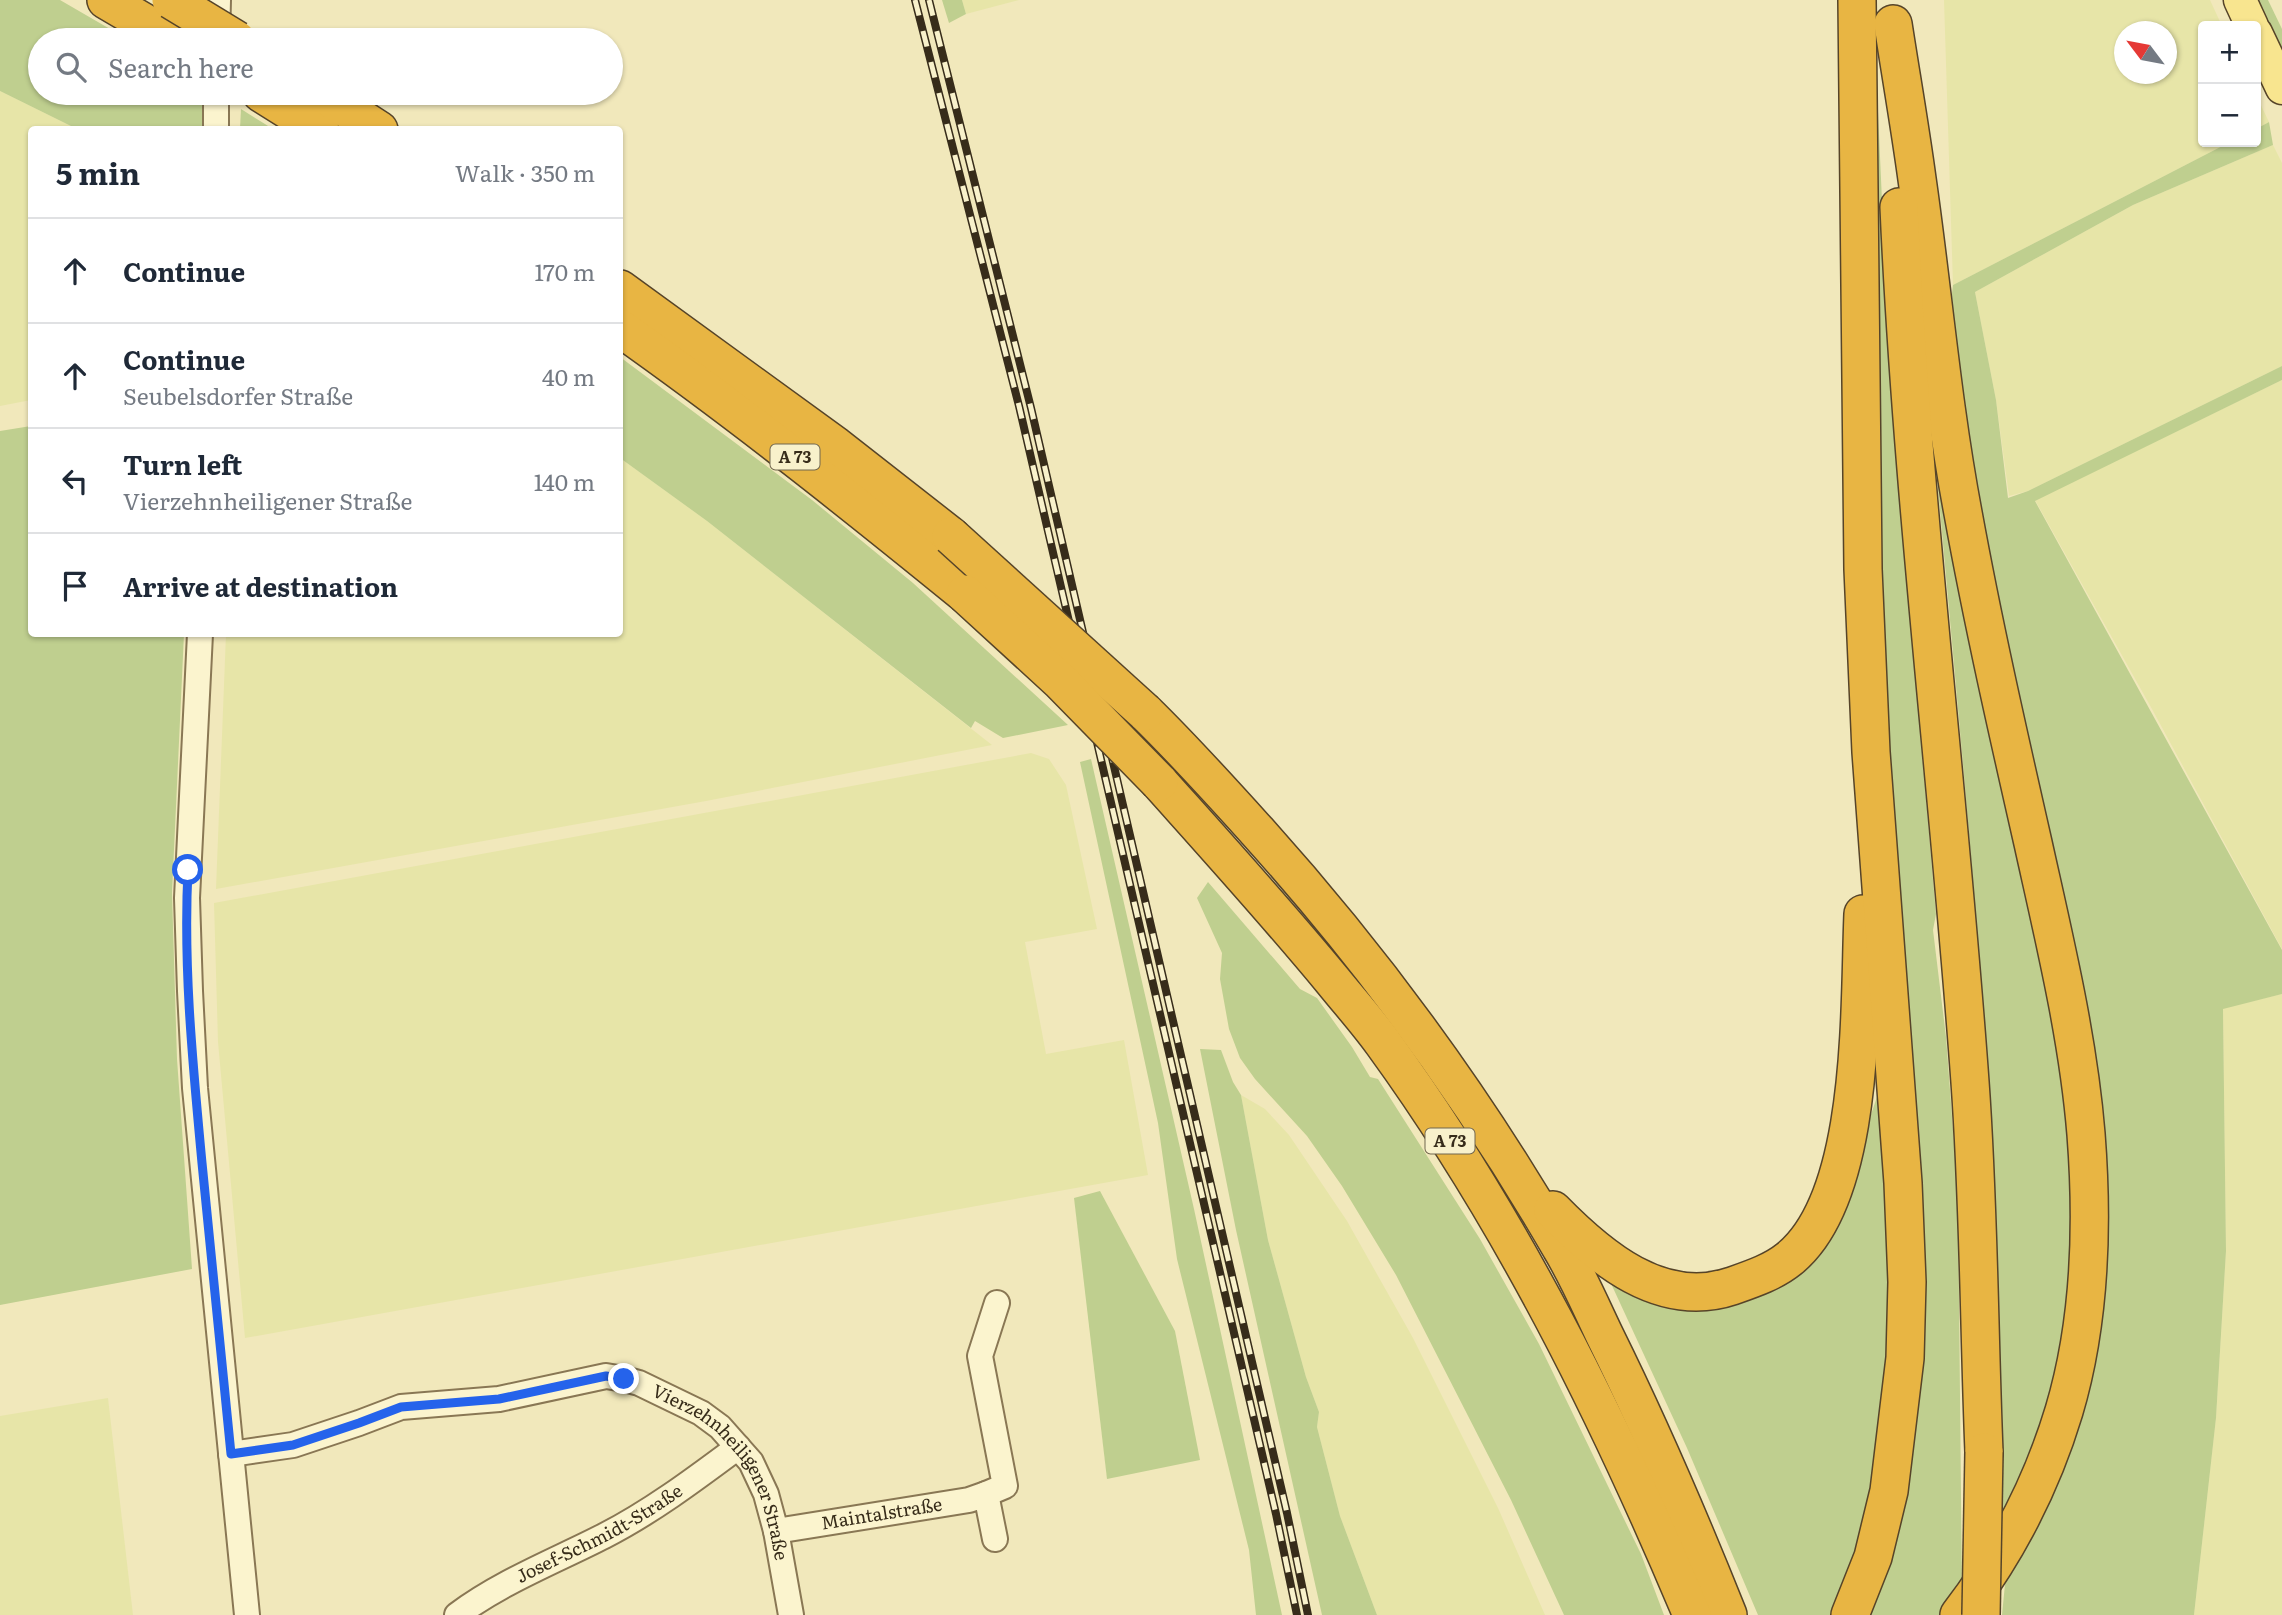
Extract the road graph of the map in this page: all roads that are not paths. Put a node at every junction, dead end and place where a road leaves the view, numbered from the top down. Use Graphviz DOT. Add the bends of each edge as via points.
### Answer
graph roads {
  1 [pos="106,0"];
  2 [pos="218,0"];
  3 [pos="1857,0"];
  4 [pos="2240,0"];
  5 [pos="1893,12"];
  6 [pos="2250,21"];
  7 [pos="169,24"];
  8 [pos="217,28"];
  9 [pos="2261,44"];
  10 [pos="2282,88"];
  11 [pos="216,105"];
  12 [pos="292,105"];
  13 [pos="317,115"];
  14 [pos="216,126"];
  15 [pos="362,126"];
  16 [pos="623,291"];
  17 [pos="623,330"];
  18 [pos="200,637"];
  19 [pos="1871,752"];
  20 [pos="1508,1163"];
  21 [pos="996,1303"];
  22 [pos="738,1447"];
  23 [pos="231,1454"];
  24 [pos="986,1494"];
  25 [pos="776,1531"];
  26 [pos="995,1539"];
  27 [pos="247,1615"];
  28 [pos="457,1615"];
  29 [pos="791,1615"];
  30 [pos="1692,1615"];
  31 [pos="1728,1615"];
  32 [pos="1850,1615"];
  33 [pos="1959,1615"];
  34 [pos="1982,1615"];
  1 -- 7 [label="highway"];
  2 -- 8 [label="street"];
  3 -- 19 [label="highway" via="1863,569"];
  4 -- 6 [label="main road"];
  5 -- 33 [label="highway" via="1962,509 2062,984 2086,1132 2089,1196 2081,1334 2064,1410 2013,1530"];
  5 -- 34 [label="highway, bridge" via="1903,307 1970,1086 1984,1452"];
  9 -- 10 [label="main road"];
  11 -- 14 [label="street"];
  12 -- 13 [label="highway"];
  13 -- 15 [label="highway"];
  16 -- 20 [label="highway, A 73, bridge" via="951,536 1177,743 1362,955"];
  17 -- 30 [label="highway, A 73, bridge" via="760,430 965,594 1060,681 1277,912 1374,1031 1456,1151 1534,1281 1600,1407"];
  18 -- 23 [label="street" via="187,912 195,1088"];
  19 -- 20 [label="highway" via="1855,1073 1847,1142 1835,1189 1814,1229 1790,1258 1759,1277 1722,1289 1689,1293 1653,1285 1624,1270 1579,1236"];
  19 -- 32 [label="highway" via="1907,1282 1905,1358 1889,1491 1873,1557"];
  20 -- 31 [label="highway, A 73" via="1562,1250 1629,1384"];
  21 -- 24 [label="street" via="980,1356 1005,1486"];
  22 -- 23 [label="street, Vierzehnheiligener Straße" via="701,1413 639,1383 606,1376 499,1399 401,1407 293,1445"];
  22 -- 25 [label="street, Vierzehnheiligener Straße" via="766,1494"];
  22 -- 28 [label="street, Josef-Schmidt-Straße" via="607,1535"];
  23 -- 27 [label="street"];
  24 -- 25 [label="street, Maintalstraße"];
  24 -- 26 [label="street"];
  25 -- 29 [label="street, Vierzehnheiligener Straße"];
}
